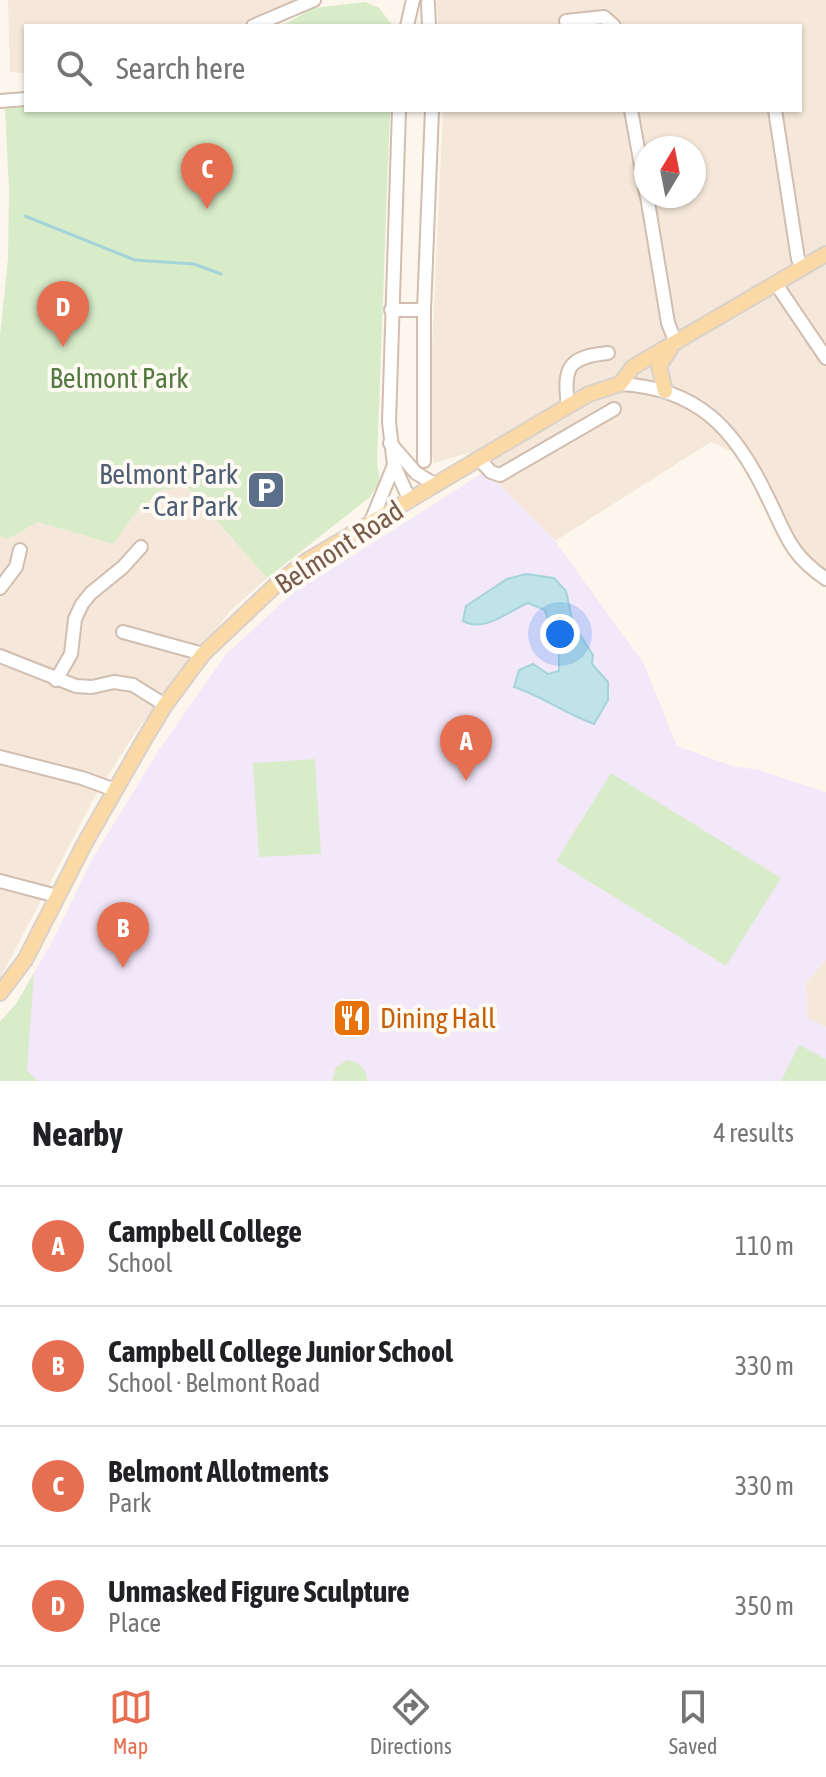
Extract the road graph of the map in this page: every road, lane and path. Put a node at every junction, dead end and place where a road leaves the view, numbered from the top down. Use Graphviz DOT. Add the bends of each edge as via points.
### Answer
graph roads {
  1 [pos="314,0"];
  2 [pos="413,0"];
  3 [pos="428,3"];
  4 [pos="566,21"];
  5 [pos="258,24"];
  6 [pos="407,24"];
  7 [pos="429,24"];
  8 [pos="612,24"];
  9 [pos="24,99"];
  10 [pos="0,101"];
  11 [pos="399,112"];
  12 [pos="432,112"];
  13 [pos="631,112"];
  14 [pos="775,112"];
  15 [pos="636,136"];
  16 [pos="648,208"];
  17 [pos="826,254"];
  18 [pos="803,268"];
  19 [pos="776,284"];
  20 [pos="391,310"];
  21 [pos="424,310"];
  22 [pos="676,343"];
  23 [pos="608,353"];
  24 [pos="826,358"];
  25 [pos="620,384"];
  26 [pos="665,391"];
  27 [pos="568,406"];
  28 [pos="614,409"];
  29 [pos="390,443"];
  30 [pos="479,459"];
  31 [pos="424,461"];
  32 [pos="394,465"];
  33 [pos="436,485"];
  34 [pos="410,501"];
  35 [pos="370,524"];
  36 [pos="141,547"];
  37 [pos="20,550"];
  38 [pos="826,579"];
  39 [pos="0,588"];
  40 [pos="123,632"];
  41 [pos="203,654"];
  42 [pos="0,656"];
  43 [pos="56,680"];
  44 [pos="165,705"];
  45 [pos="0,757"];
  46 [pos="115,790"];
  47 [pos="0,881"];
  48 [pos="57,896"];
  49 [pos="0,993"];
  1 -- 5 [label="street"];
  2 -- 6 [label="street"];
  3 -- 7 [label="street"];
  4 -- 8 [label="street" via="604,17"];
  9 -- 10 [label="street"];
  11 -- 20 [label="street"];
  12 -- 21 [label="street"];
  13 -- 15 [label="street"];
  14 -- 18 [label="street"];
  16 -- 22 [label="street"];
  17 -- 18 [label="main road, Belmont Road"];
  18 -- 19 [label="main road, Belmont Road"];
  19 -- 22 [label="main road, Belmont Road"];
  19 -- 24 [label="street"];
  20 -- 21 [label="street"];
  20 -- 29 [label="street"];
  21 -- 31 [label="street"];
  22 -- 25 [label="main road, Belmont Road" via="633,367"];
  22 -- 26 [label="main road" via="659,366"];
  23 -- 27 [label="street" via="580,358 570,367 565,382"];
  25 -- 26 [label="street"];
  25 -- 27 [label="main road, Belmont Road"];
  26 -- 38 [label="street" via="702,408 725,428 746,455 791,550"];
  27 -- 30 [label="main road, Belmont Road"];
  28 -- 30 [label="street" via="500,475"];
  29 -- 32 [label="street"];
  29 -- 33 [label="street" via="416,473"];
  30 -- 33 [label="main road, Belmont Road"];
  32 -- 34 [label="street"];
  32 -- 35 [label="street"];
  33 -- 34 [label="main road, Belmont Road"];
  34 -- 35 [label="main road, Belmont Road"];
  35 -- 41 [label="main road, Belmont Road" via="278,583"];
  36 -- 43 [label="street" via="82,604 71,654"];
  37 -- 39 [label="street" via="16,567"];
  40 -- 41 [label="street"];
  41 -- 44 [label="main road, Belmont Road"];
  42 -- 43 [label="street"];
  43 -- 44 [label="street" via="76,686 133,685"];
  44 -- 46 [label="main road, Belmont Road"];
  45 -- 46 [label="street"];
  46 -- 48 [label="main road, Belmont Road"];
  47 -- 48 [label="street"];
  48 -- 49 [label="main road, Belmont Road" via="25,960"];
}
